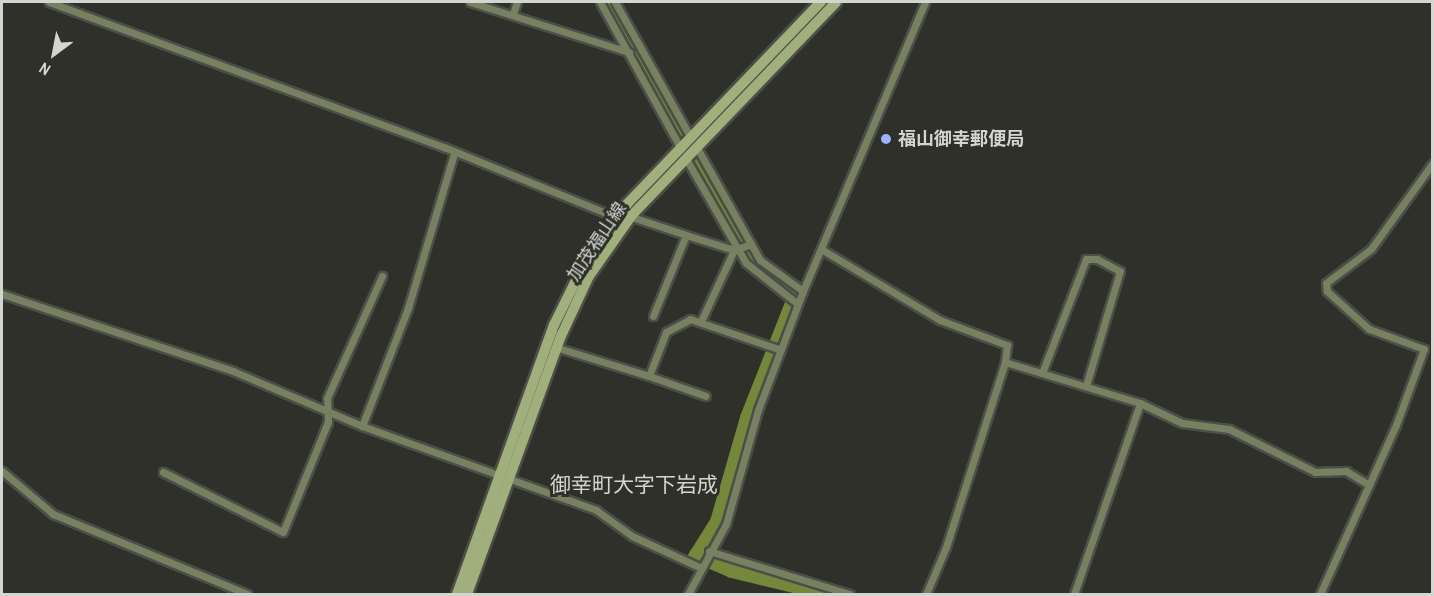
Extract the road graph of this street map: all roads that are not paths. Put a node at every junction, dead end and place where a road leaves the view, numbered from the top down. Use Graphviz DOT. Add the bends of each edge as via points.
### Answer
graph roads {
  1 [pos="49,2"];
  2 [pos="470,2"];
  3 [pos="517,2"];
  4 [pos="600,2"];
  5 [pos="615,2"];
  6 [pos="821,2"];
  7 [pos="836,2"];
  8 [pos="925,2"];
  9 [pos="513,14"];
  10 [pos="629,52"];
  11 [pos="688,148"];
  12 [pos="454,154"];
  13 [pos="1432,164"];
  14 [pos="632,215"];
  15 [pos="616,218"];
  16 [pos="686,235"];
  17 [pos="742,248"];
  18 [pos="821,249"];
  19 [pos="382,276"];
  20 [pos="803,291"];
  21 [pos="2,294"];
  22 [pos="796,303"];
  23 [pos="653,316"];
  24 [pos="702,320"];
  25 [pos="552,346"];
  26 [pos="778,349"];
  27 [pos="1005,362"];
  28 [pos="1042,373"];
  29 [pos="649,376"];
  30 [pos="1086,386"];
  31 [pos="706,396"];
  32 [pos="1140,403"];
  33 [pos="327,410"];
  34 [pos="362,426"];
  35 [pos="2,471"];
  36 [pos="163,472"];
  37 [pos="504,478"];
  38 [pos="1369,485"];
  39 [pos="704,559"];
  40 [pos="247,594"];
  41 [pos="457,594"];
  42 [pos="467,594"];
  43 [pos="688,594"];
  44 [pos="850,594"];
  45 [pos="926,594"];
  46 [pos="1074,594"];
  47 [pos="1320,594"];
  1 -- 12 [label="street"];
  2 -- 9 [label="street"];
  3 -- 9 [label="street"];
  4 -- 10 [label="street"];
  5 -- 11 [label="street"];
  6 -- 11 [label="main road, 加茂福山線"];
  7 -- 11 [label="main road, 加茂福山線"];
  8 -- 18 [label="street"];
  9 -- 10 [label="street"];
  10 -- 11 [label="street"];
  11 -- 14 [label="main road, 加茂福山線"];
  11 -- 15 [label="main road, 加茂福山線"];
  11 -- 17 [label="street"];
  11 -- 17 [label="street"];
  12 -- 15 [label="street"];
  12 -- 34 [label="street" via="408,308"];
  13 -- 38 [label="street" via="1371,249 1326,283 1327,291 1369,329 1424,349"];
  14 -- 15 [label="street"];
  14 -- 16 [label="street"];
  14 -- 25 [label="main road, 加茂福山線" via="589,276"];
  15 -- 25 [label="main road, 加茂福山線" via="582,266"];
  16 -- 17 [label="street"];
  16 -- 23 [label="street"];
  17 -- 20 [label="street"];
  17 -- 22 [label="street"];
  17 -- 24 [label="street"];
  18 -- 20 [label="street"];
  18 -- 27 [label="street" via="940,320 1007,345"];
  19 -- 33 [label="street" via="327,398"];
  20 -- 22 [label="street"];
  21 -- 33 [label="street" via="233,371"];
  22 -- 26 [label="street"];
  24 -- 26 [label="street"];
  24 -- 29 [label="street" via="690,319 666,332"];
  25 -- 29 [label="street"];
  25 -- 37 [label="main road, 加茂福山線"];
  26 -- 39 [label="street" via="726,524"];
  27 -- 28 [label="street"];
  27 -- 45 [label="street" via="946,548"];
  28 -- 30 [label="street"];
  28 -- 30 [label="street" via="1086,259 1097,259 1120,272"];
  29 -- 31 [label="street"];
  30 -- 32 [label="street"];
  32 -- 38 [label="street" via="1182,423 1229,429 1315,472 1346,471"];
  32 -- 46 [label="street"];
  33 -- 34 [label="street"];
  33 -- 36 [label="street" via="328,422 283,532"];
  34 -- 37 [label="street"];
  35 -- 40 [label="street" via="53,514"];
  37 -- 39 [label="street" via="596,510 632,536"];
  37 -- 41 [label="main road, 加茂福山線"];
  37 -- 42 [label="main road, 加茂福山線"];
  38 -- 47 [label="street"];
  39 -- 43 [label="street"];
  39 -- 44 [label="street"];
}
